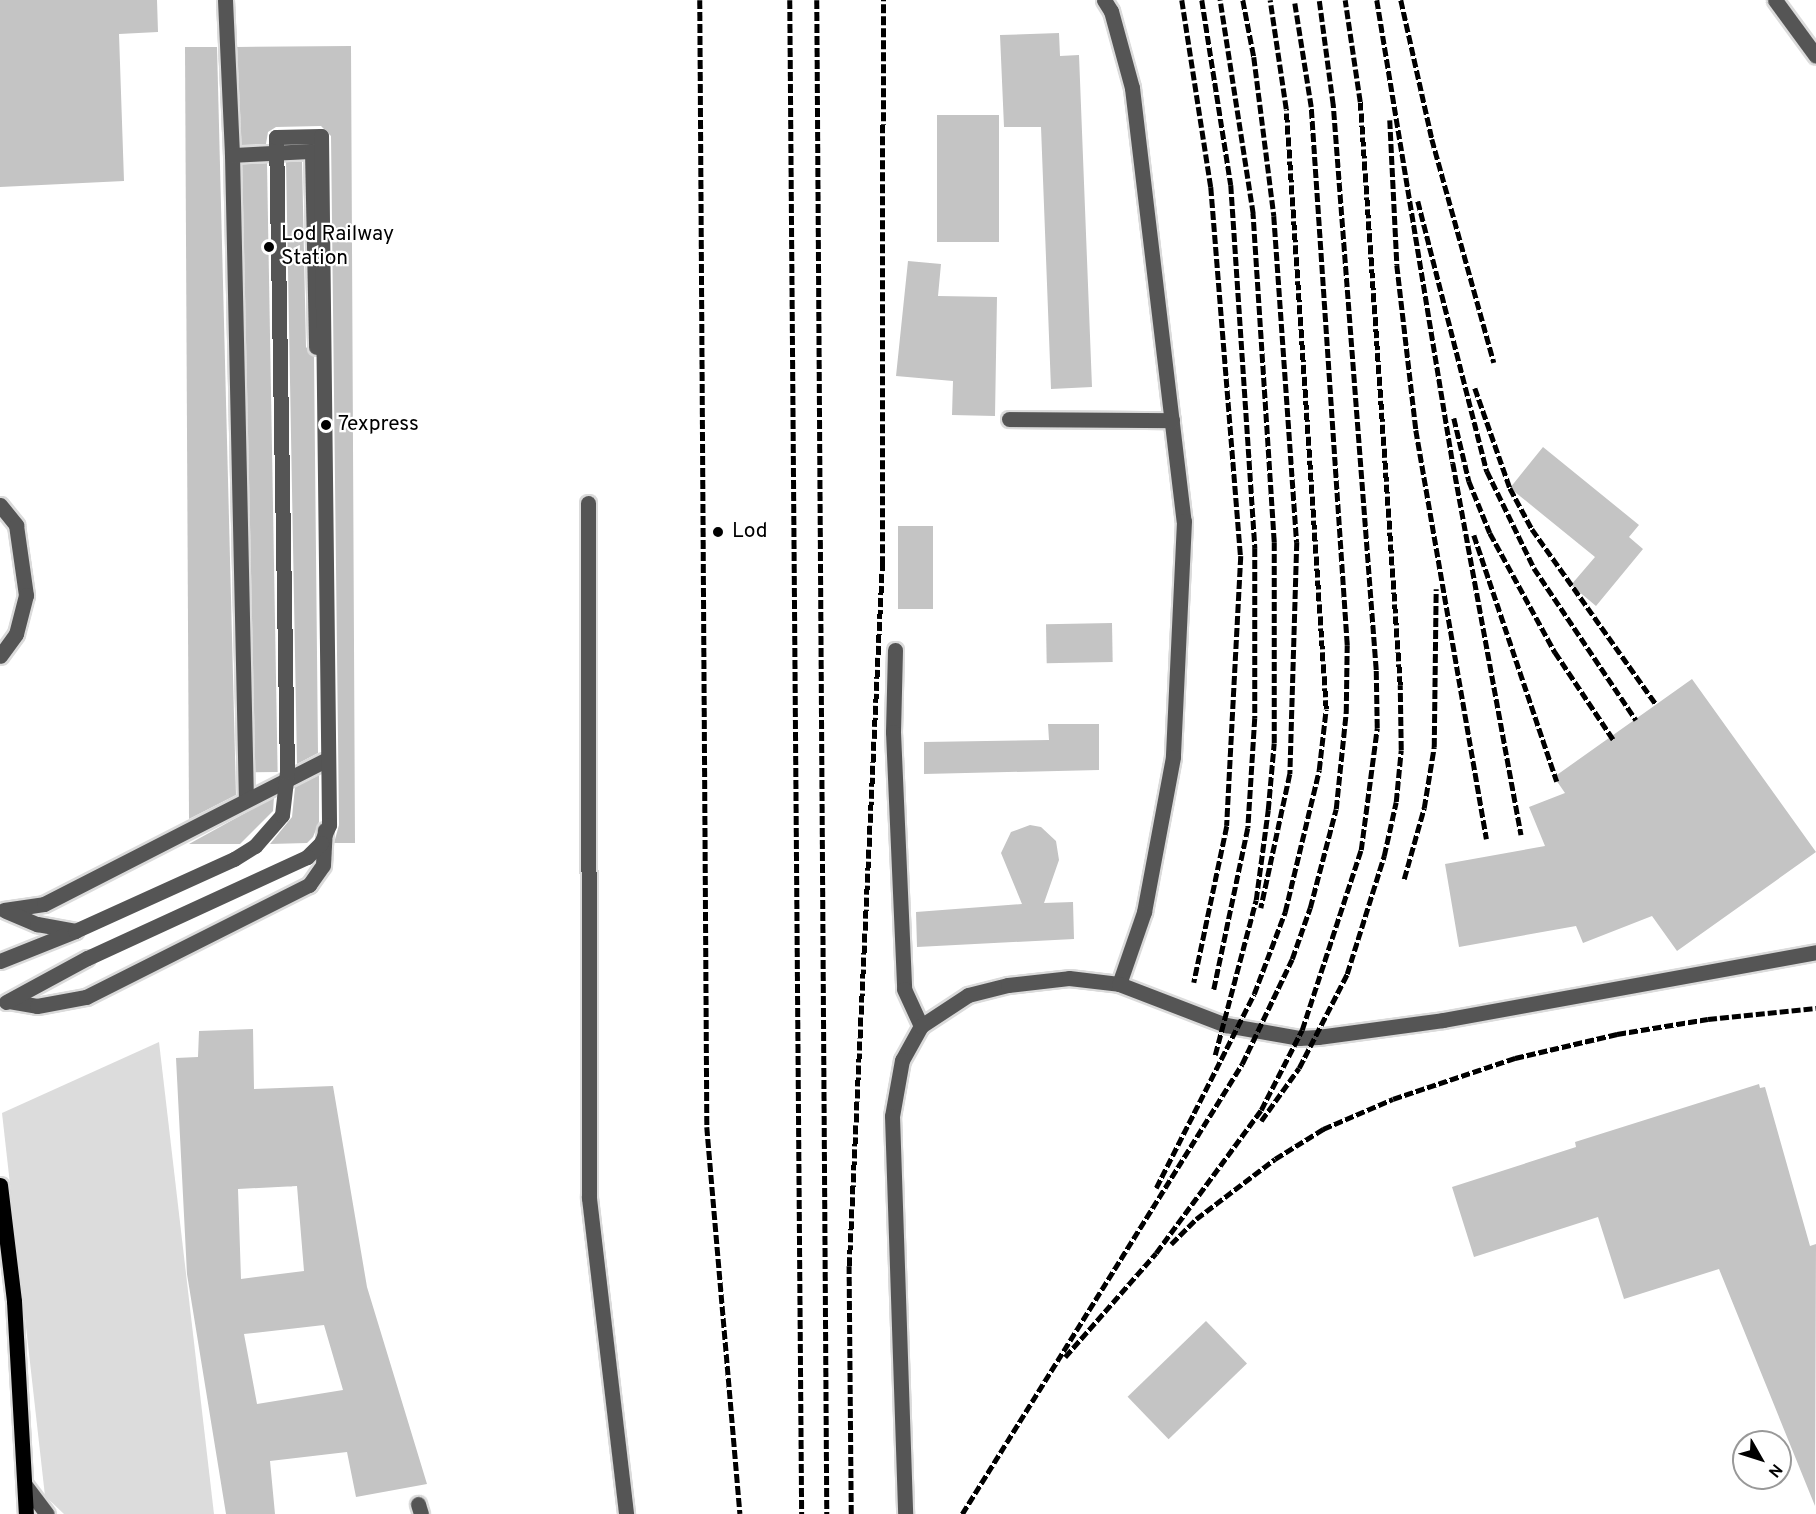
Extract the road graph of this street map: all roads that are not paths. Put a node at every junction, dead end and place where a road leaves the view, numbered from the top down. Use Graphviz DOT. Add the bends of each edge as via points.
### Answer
graph roads {
  1 [pos="225,0"];
  2 [pos="1104,0"];
  3 [pos="1775,0"];
  4 [pos="1816,56"];
  5 [pos="232,155"];
  6 [pos="1009,419"];
  7 [pos="1172,420"];
  8 [pos="588,503"];
  9 [pos="0,505"];
  10 [pos="895,650"];
  11 [pos="0,656"];
  12 [pos="324,761"];
  13 [pos="246,800"];
  14 [pos="2,909"];
  15 [pos="75,931"];
  16 [pos="1816,952"];
  17 [pos="0,961"];
  18 [pos="1119,984"];
  19 [pos="4,1003"];
  20 [pos="921,1026"];
  21 [pos="0,1185"];
  22 [pos="25,1485"];
  23 [pos="26,1514"];
  24 [pos="47,1514"];
  25 [pos="626,1514"];
  26 [pos="905,1514"];
  1 -- 5 [label="street"];
  2 -- 7 [label="street" via="1111,10 1132,88"];
  3 -- 4 [label="street"];
  5 -- 12 [label="street" via="312,151"];
  5 -- 13 [label="street"];
  6 -- 7 [label="street"];
  7 -- 18 [label="street" via="1184,521 1173,757 1144,912"];
  8 -- 25 [label="street" via="589,1198"];
  9 -- 11 [label="street" via="16,525 26,595 16,634"];
  10 -- 20 [label="street" via="893,732 904,989"];
  12 -- 13 [label="street"];
  12 -- 19 [label="street" via="325,855 309,885 86,997 38,1006"];
  13 -- 14 [label="street" via="44,903"];
  14 -- 15 [label="street" via="37,924"];
  15 -- 17 [label="street"];
  15 -- 19 [label="street, bridge" via="234,859 255,846 282,815 287,772 276,137 321,136 329,825 321,843 307,856 87,958"];
  16 -- 18 [label="street" via="1432,1022 1299,1038 1226,1025"];
  18 -- 20 [label="street" via="1069,978 1008,985 968,995"];
  20 -- 26 [label="street" via="902,1060 892,1116"];
  21 -- 22 [label="main road" via="14,1301"];
  22 -- 23 [label="main road"];
  22 -- 24 [label="street"];
}
